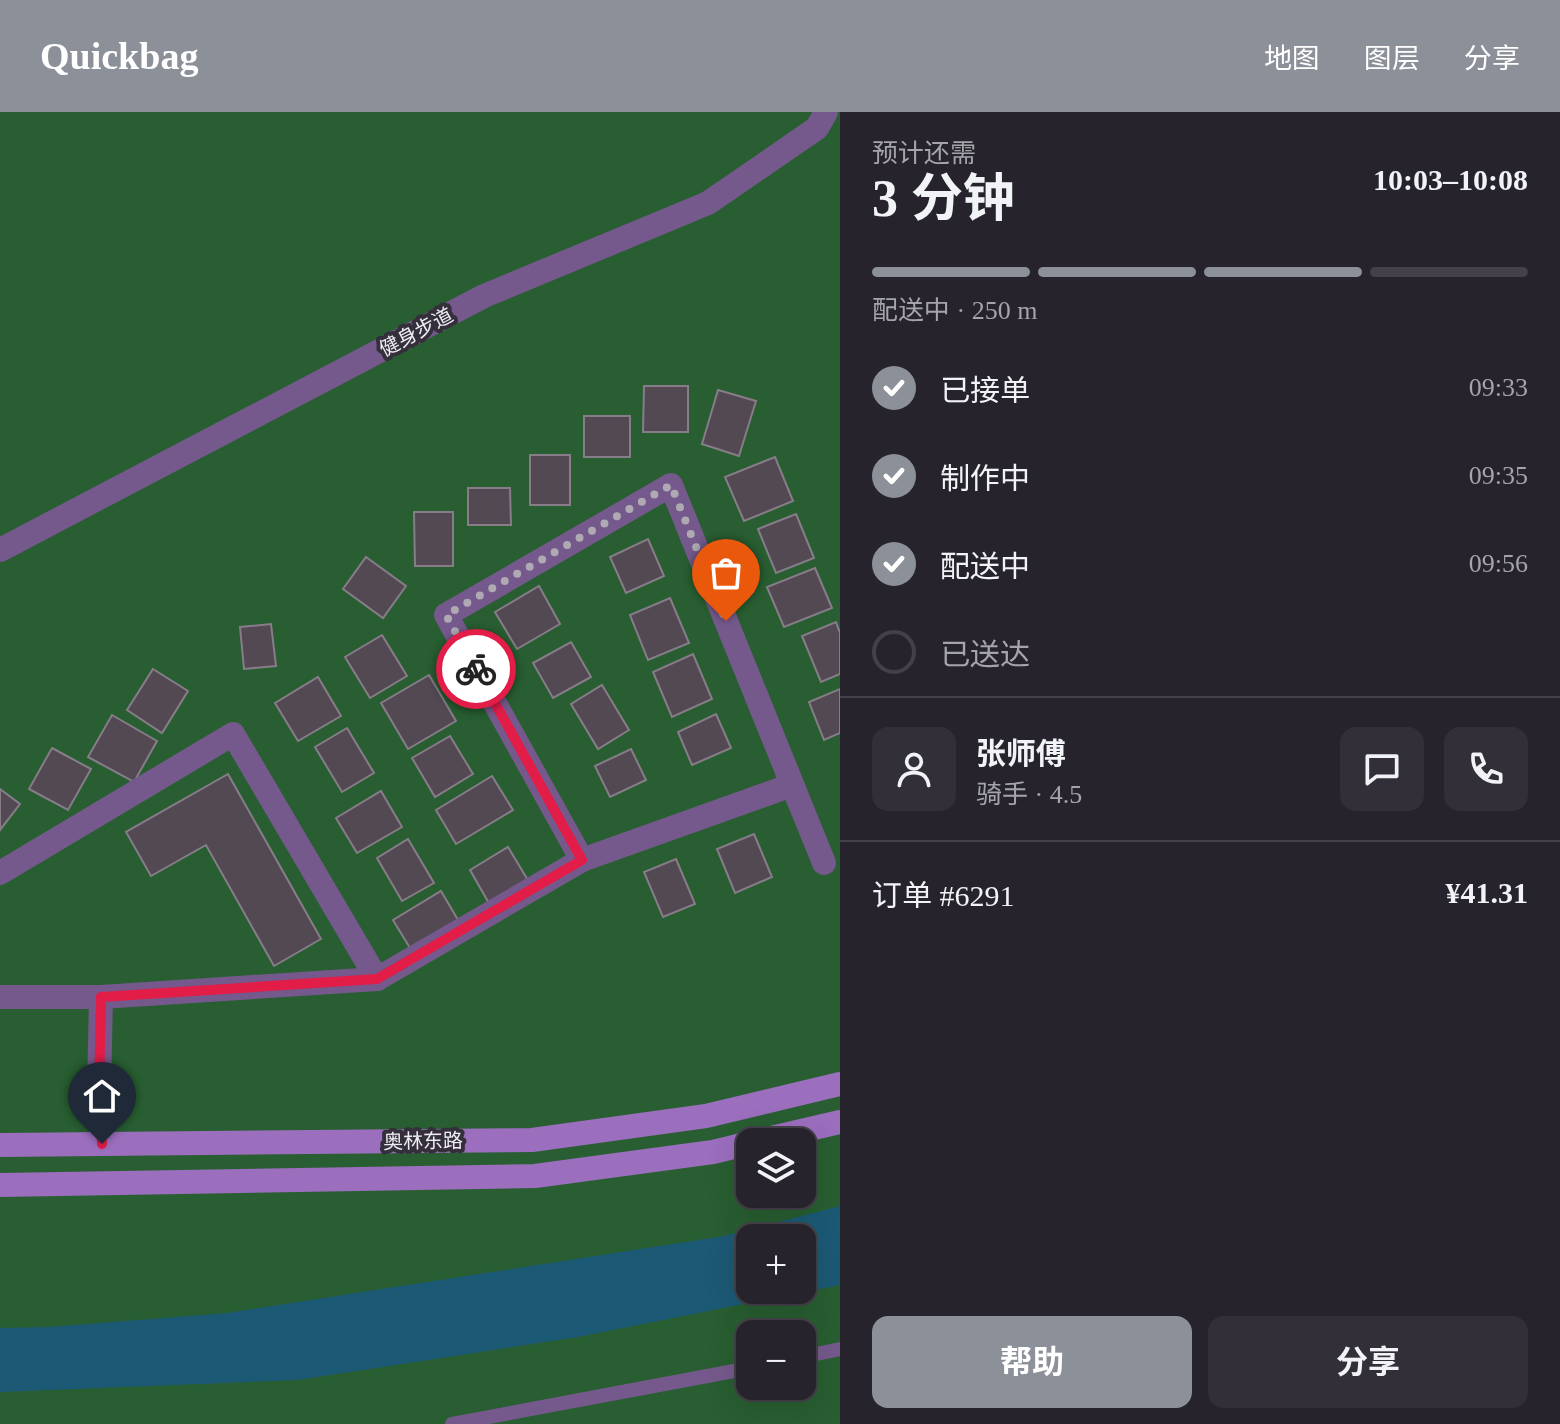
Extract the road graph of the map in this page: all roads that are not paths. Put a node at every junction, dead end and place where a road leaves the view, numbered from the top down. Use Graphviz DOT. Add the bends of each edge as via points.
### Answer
graph roads {
  1 [pos="826,112"];
  2 [pos="0,550"];
  3 [pos="792,785"];
  4 [pos="582,860"];
  5 [pos="824,863"];
  6 [pos="0,873"];
  7 [pos="377,979"];
  8 [pos="0,997"];
  9 [pos="101,997"];
  10 [pos="840,1084"];
  11 [pos="840,1122"];
  12 [pos="814,1128"];
  13 [pos="102,1144"];
  14 [pos="0,1145"];
  15 [pos="736,1146"];
  16 [pos="0,1185"];
  17 [pos="840,1349"];
  18 [pos="816,1354"];
  19 [pos="736,1371"];
  20 [pos="452,1424"];
  1 -- 2 [label="street, 健身步道" via="817,128 708,203 484,296"];
  3 -- 4 [label="street"];
  3 -- 4 [label="street" via="671,485 446,615"];
  3 -- 5 [label="street"];
  4 -- 7 [label="street"];
  6 -- 7 [label="street" via="233,734"];
  7 -- 9 [label="street"];
  8 -- 9 [label="street"];
  9 -- 13 [label="street"];
  10 -- 13 [label="main road, 奥林东路" via="706,1116 532,1140"];
  11 -- 12 [label="main road, 奥林东路"];
  13 -- 14 [label="main road, 奥林东路"];
  15 -- 16 [label="main road, 奥林东路" via="535,1176"];
  17 -- 18 [label="lane"];
  19 -- 20 [label="lane"];
}
